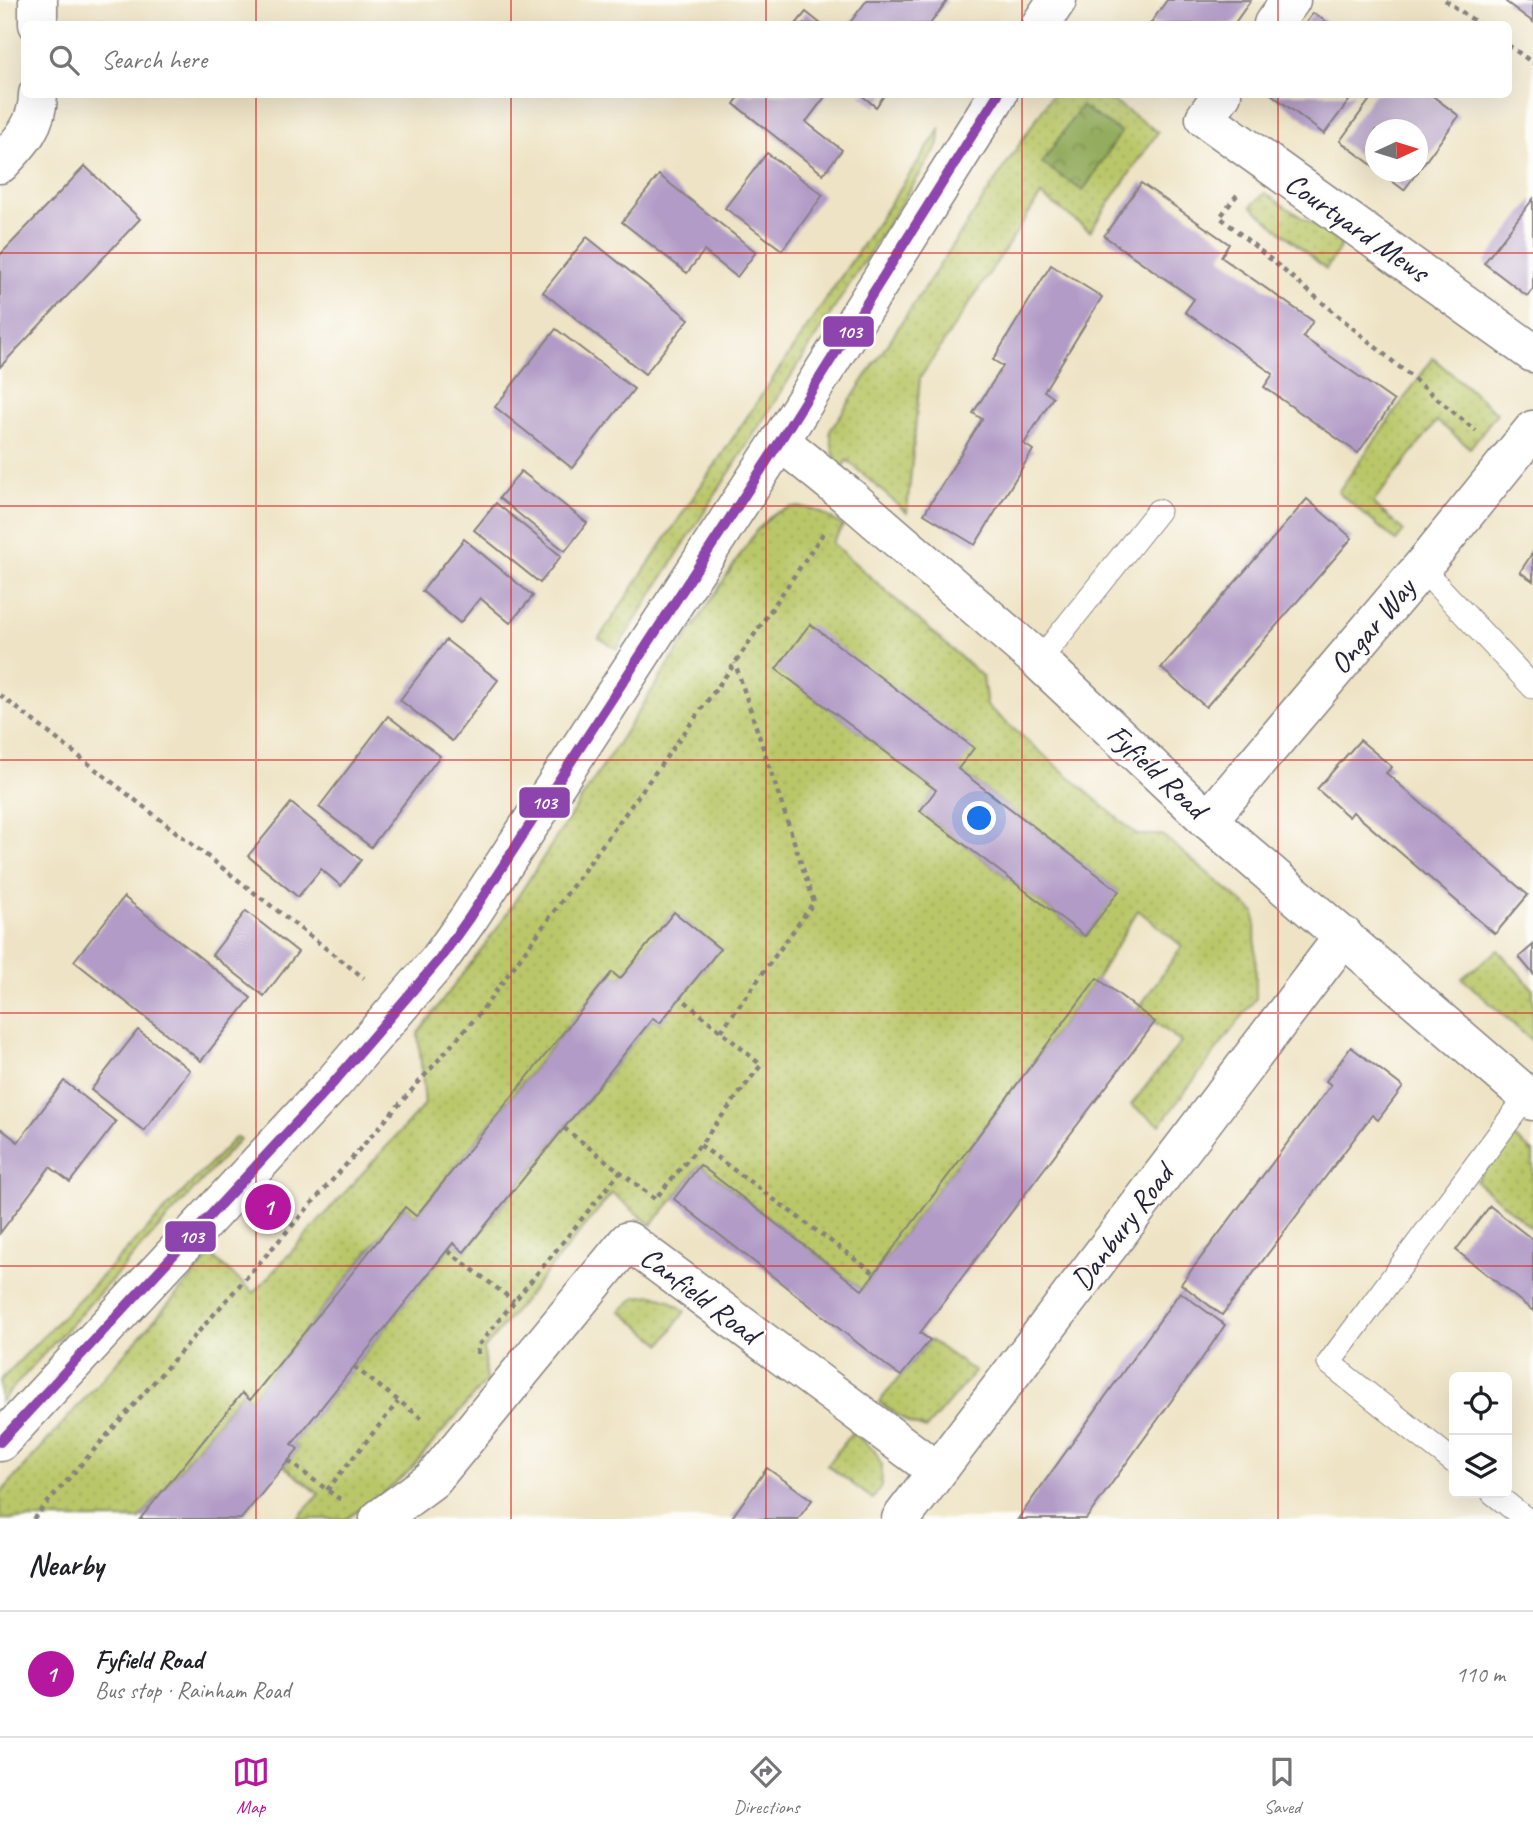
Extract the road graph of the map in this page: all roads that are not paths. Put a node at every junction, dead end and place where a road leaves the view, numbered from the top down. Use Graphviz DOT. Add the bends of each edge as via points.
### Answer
graph roads {
  1 [pos="38,0"];
  2 [pos="1057,0"];
  3 [pos="1291,0"];
  4 [pos="38,21"];
  5 [pos="1043,21"];
  6 [pos="1275,21"];
  7 [pos="38,98"];
  8 [pos="995,98"];
  9 [pos="1219,98"];
  10 [pos="0,164"];
  11 [pos="1533,353"];
  12 [pos="1533,430"];
  13 [pos="780,441"];
  14 [pos="1158,511"];
  15 [pos="1421,568"];
  16 [pos="1040,661"];
  17 [pos="1533,687"];
  18 [pos="1208,820"];
  19 [pos="1344,936"];
  20 [pos="1530,1099"];
  21 [pos="0,1442"];
  22 [pos="1449,1458"];
  23 [pos="937,1471"];
  24 [pos="1499,1498"];
  25 [pos="363,1512"];
  26 [pos="901,1519"];
  27 [pos="1526,1519"];
  1 -- 4 [label="street"];
  2 -- 5 [label="street"];
  3 -- 6 [label="street"];
  7 -- 10 [label="street" via="33,124"];
  8 -- 13 [label="street"];
  9 -- 11 [label="street, Courtyard Mews" via="1205,118"];
  12 -- 15 [label="street, Ongar Way"];
  13 -- 16 [label="street, Fyfield Road"];
  13 -- 21 [label="street" via="439,960 334,1082"];
  14 -- 16 [label="lane"];
  15 -- 17 [label="lane"];
  15 -- 18 [label="street, Ongar Way"];
  16 -- 18 [label="street, Fyfield Road"];
  18 -- 19 [label="street, Fyfield Road"];
  19 -- 20 [label="street, Fyfield Road"];
  19 -- 23 [label="street, Danbury Road"];
  20 -- 22 [label="lane" via="1329,1363"];
  23 -- 25 [label="street, Canfield Road" via="628,1241 432,1480"];
  23 -- 26 [label="street, Danbury Road"];
  24 -- 27 [label="lane"];
}
